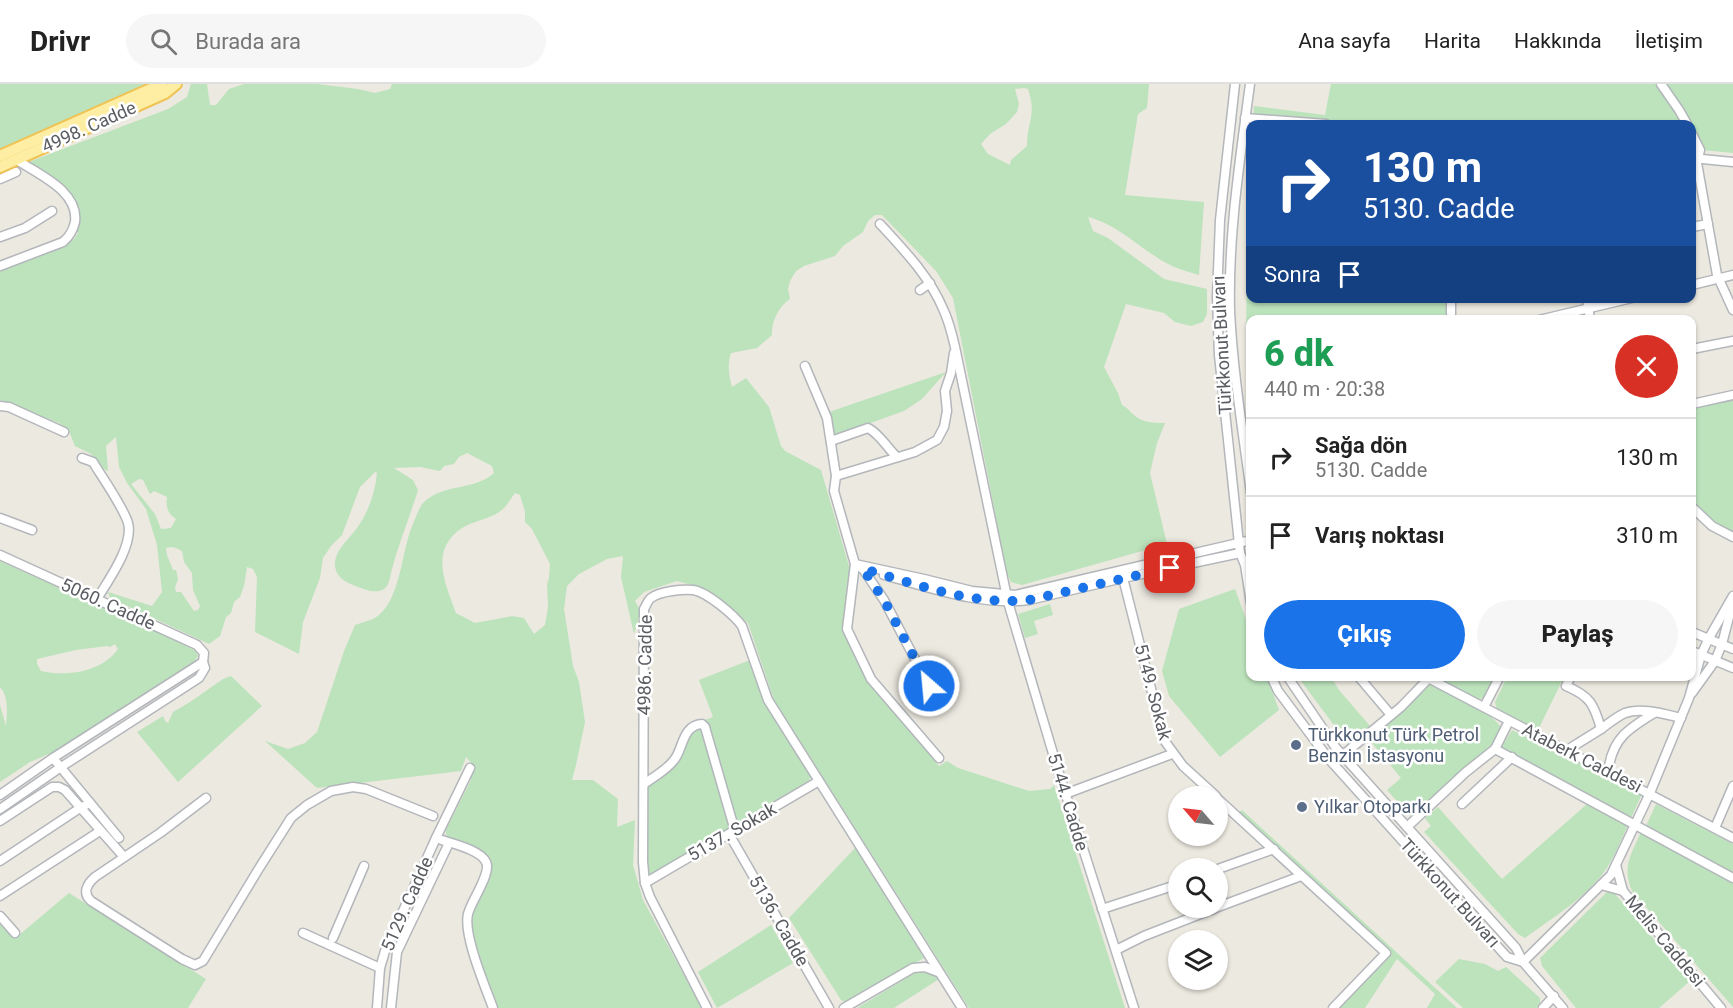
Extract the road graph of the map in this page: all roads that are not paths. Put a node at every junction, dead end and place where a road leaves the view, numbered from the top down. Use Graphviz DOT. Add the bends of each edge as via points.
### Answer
graph roads {
  1 [pos="162,84"];
  2 [pos="176,84"];
  3 [pos="1234,84"];
  4 [pos="1250,84"];
  5 [pos="1661,84"];
  6 [pos="1245,118"];
  7 [pos="1272,120"];
  8 [pos="1685,120"];
  9 [pos="1696,142"];
  10 [pos="0,156"];
  11 [pos="1696,156"];
  12 [pos="1696,158"];
  13 [pos="17,160"];
  14 [pos="1696,160"];
  15 [pos="1733,162"];
  16 [pos="0,167"];
  17 [pos="16,172"];
  18 [pos="0,179"];
  19 [pos="52,211"];
  20 [pos="880,224"];
  21 [pos="1708,224"];
  22 [pos="1696,226"];
  23 [pos="0,237"];
  24 [pos="0,266"];
  25 [pos="1733,275"];
  26 [pos="1719,279"];
  27 [pos="930,283"];
  28 [pos="1696,284"];
  29 [pos="920,290"];
  30 [pos="1588,303"];
  31 [pos="1610,303"];
  32 [pos="1588,308"];
  33 [pos="1733,310"];
  34 [pos="1559,315"];
  35 [pos="1589,315"];
  36 [pos="1733,341"];
  37 [pos="955,347"];
  38 [pos="1696,348"];
  39 [pos="805,366"];
  40 [pos="1733,395"];
  41 [pos="1696,403"];
  42 [pos="1,408"];
  43 [pos="64,432"];
  44 [pos="831,441"];
  45 [pos="1246,454"];
  46 [pos="897,457"];
  47 [pos="82,458"];
  48 [pos="836,476"];
  49 [pos="1696,511"];
  50 [pos="0,518"];
  51 [pos="32,530"];
  52 [pos="1733,537"];
  53 [pos="1246,541"];
  54 [pos="1240,543"];
  55 [pos="1240,554"];
  56 [pos="0,555"];
  57 [pos="1246,562"];
  58 [pos="855,564"];
  59 [pos="863,569"];
  60 [pos="1122,574"];
  61 [pos="1733,596"];
  62 [pos="97,599"];
  63 [pos="1007,599"];
  64 [pos="1733,601"];
  65 [pos="1696,633"];
  66 [pos="1709,638"];
  67 [pos="1722,644"];
  68 [pos="1733,649"];
  69 [pos="1696,653"];
  70 [pos="1701,655"];
  71 [pos="1714,661"];
  72 [pos="203,662"];
  73 [pos="1733,668"];
  74 [pos="1696,673"];
  75 [pos="1273,681"];
  76 [pos="1290,681"];
  77 [pos="1362,681"];
  78 [pos="1428,681"];
  79 [pos="1436,681"];
  80 [pos="1497,681"];
  81 [pos="1568,681"];
  82 [pos="1694,681"];
  83 [pos="1689,698"];
  84 [pos="937,701"];
  85 [pos="1484,707"];
  86 [pos="1654,713"];
  87 [pos="1391,715"];
  88 [pos="1681,718"];
  89 [pos="1509,721"];
  90 [pos="1601,729"];
  91 [pos="1572,747"];
  92 [pos="1496,749"];
  93 [pos="1172,754"];
  94 [pos="1342,755"];
  95 [pos="53,758"];
  96 [pos="939,758"];
  97 [pos="1512,758"];
  98 [pos="1609,766"];
  99 [pos="61,767"];
  100 [pos="470,768"];
  101 [pos="819,781"];
  102 [pos="644,784"];
  103 [pos="1204,786"];
  104 [pos="1733,786"];
  105 [pos="1650,793"];
  106 [pos="1065,794"];
  107 [pos="0,795"];
  108 [pos="206,798"];
  109 [pos="90,803"];
  110 [pos="1733,803"];
  111 [pos="1462,804"];
  112 [pos="0,808"];
  113 [pos="80,808"];
  114 [pos="1228,808"];
  115 [pos="1723,811"];
  116 [pos="433,816"];
  117 [pos="0,821"];
  118 [pos="1635,824"];
  119 [pos="1407,827"];
  120 [pos="1715,828"];
  121 [pos="100,831"];
  122 [pos="732,832"];
  123 [pos="119,838"];
  124 [pos="436,838"];
  125 [pos="1733,838"];
  126 [pos="449,843"];
  127 [pos="1274,849"];
  128 [pos="124,857"];
  129 [pos="0,861"];
  130 [pos="1228,865"];
  131 [pos="1616,865"];
  132 [pos="364,866"];
  133 [pos="1301,876"];
  134 [pos="1733,878"];
  135 [pos="645,883"];
  136 [pos="1601,885"];
  137 [pos="1168,888"];
  138 [pos="1623,891"];
  139 [pos="0,896"];
  140 [pos="1228,903"];
  141 [pos="1102,909"];
  142 [pos="0,916"];
  143 [pos="1189,918"];
  144 [pos="15,933"];
  145 [pos="303,933"];
  146 [pos="333,939"];
  147 [pos="1116,950"];
  148 [pos="1523,962"];
  149 [pos="380,968"];
  150 [pos="939,972"];
  151 [pos="1554,996"];
  152 [pos="377,1008"];
  153 [pos="391,1008"];
  154 [pos="493,1008"];
  155 [pos="707,1008"];
  156 [pos="829,1008"];
  157 [pos="844,1008"];
  158 [pos="962,1008"];
  159 [pos="1134,1008"];
  160 [pos="1333,1008"];
  161 [pos="1543,1008"];
  162 [pos="1563,1008"];
  163 [pos="1721,1008"];
  1 -- 10 [label="main road, 4998. Cadde"];
  2 -- 13 [label="main road, 4998. Cadde" via="165,93"];
  3 -- 54 [label="street, Türkkonut Bulvarı" via="1220,220 1217,297 1219,355"];
  4 -- 6 [label="street, Türkkonut Bulvarı"];
  5 -- 8 [label="street"];
  6 -- 7 [label="street"];
  6 -- 45 [label="street, Türkkonut Bulvarı" via="1233,227 1230,312"];
  9 -- 11 [label="street" via="1700,150"];
  12 -- 15 [label="street"];
  13 -- 16 [label="main road, 4998. Cadde"];
  13 -- 24 [label="street" via="69,197 74,208 74,229 63,242"];
  14 -- 21 [label="street"];
  17 -- 18 [label="street"];
  19 -- 23 [label="street" via="25,228"];
  20 -- 27 [label="street, 5144. Cadde"];
  21 -- 22 [label="street"];
  21 -- 26 [label="street"];
  25 -- 26 [label="street"];
  26 -- 28 [label="street"];
  26 -- 33 [label="street"];
  27 -- 29 [label="street"];
  27 -- 37 [label="street, 5144. Cadde" via="944,309"];
  30 -- 32 [label="street"];
  31 -- 32 [label="street"];
  32 -- 34 [label="street"];
  32 -- 35 [label="street"];
  36 -- 38 [label="street"];
  37 -- 46 [label="street" via="945,391 944,427 937,440"];
  37 -- 63 [label="street, 5144. Cadde"];
  39 -- 44 [label="street" via="827,418"];
  40 -- 41 [label="street"];
  42 -- 43 [label="street" via="9,407"];
  44 -- 46 [label="street" via="868,428"];
  44 -- 48 [label="street"];
  46 -- 48 [label="street"];
  47 -- 62 [label="street" via="93,462 125,516 129,530 115,570"];
  48 -- 58 [label="street" via="834,491"];
  49 -- 52 [label="street" via="1712,526"];
  50 -- 51 [label="street"];
  53 -- 54 [label="street"];
  54 -- 55 [label="street, Türkkonut Bulvarı"];
  54 -- 60 [label="street"];
  55 -- 57 [label="street, Türkkonut Bulvarı"];
  55 -- 60 [label="street"];
  56 -- 62 [label="street, 5060. Cadde"];
  58 -- 59 [label="street"];
  58 -- 63 [label="street"];
  58 -- 96 [label="street" via="847,629 871,679"];
  59 -- 63 [label="street" via="973,599"];
  59 -- 84 [label="street" via="884,600"];
  60 -- 63 [label="street"];
  60 -- 93 [label="street, 5149. Sokak" via="1164,740"];
  61 -- 66 [label="street"];
  62 -- 72 [label="street, 5060. Cadde" via="197,645 204,653"];
  63 -- 106 [label="street, 5144. Cadde"];
  64 -- 67 [label="street"];
  65 -- 66 [label="street"];
  66 -- 67 [label="street"];
  66 -- 70 [label="street"];
  67 -- 68 [label="street"];
  67 -- 71 [label="street"];
  69 -- 70 [label="street"];
  70 -- 71 [label="street"];
  70 -- 74 [label="street"];
  71 -- 73 [label="street"];
  71 -- 83 [label="street"];
  72 -- 95 [label="street"];
  72 -- 99 [label="street" via="206,668 200,678"];
  75 -- 148 [label="street, Türkkonut Bulvarı" via="1328,758 1359,793 1508,957"];
  76 -- 94 [label="street, Türkkonut Bulvarı"];
  77 -- 87 [label="street"];
  78 -- 87 [label="street"];
  79 -- 85 [label="street, Ataberk Caddesi"];
  80 -- 85 [label="street"];
  81 -- 90 [label="street" via="1566,686 1581,692 1593,705"];
  82 -- 83 [label="street"];
  83 -- 88 [label="street"];
  85 -- 89 [label="street, Ataberk Caddesi"];
  86 -- 88 [label="street"];
  86 -- 90 [label="street" via="1635,710"];
  86 -- 98 [label="street" via="1621,738 1611,753"];
  87 -- 94 [label="street"];
  88 -- 105 [label="street"];
  89 -- 92 [label="street"];
  89 -- 105 [label="street, Ataberk Caddesi"];
  90 -- 91 [label="street"];
  92 -- 97 [label="street"];
  92 -- 119 [label="street"];
  93 -- 103 [label="street, 5149. Sokak"];
  93 -- 106 [label="street"];
  94 -- 119 [label="street, Türkkonut Bulvarı"];
  95 -- 99 [label="street"];
  95 -- 107 [label="street"];
  97 -- 111 [label="street"];
  97 -- 118 [label="street"];
  99 -- 109 [label="street"];
  99 -- 112 [label="street"];
  100 -- 124 [label="street, 5129. Cadde"];
  101 -- 102 [label="street, 4986. Cadde" via="768,700 742,626 693,590 663,592 650,598 644,609"];
  101 -- 122 [label="street, 5137. Sokak"];
  101 -- 150 [label="street, 4986. Cadde"];
  102 -- 122 [label="street, 5136. Cadde" via="674,760 681,741 697,724 702,724"];
  102 -- 135 [label="street, 4986. Cadde"];
  104 -- 115 [label="street"];
  105 -- 118 [label="street"];
  105 -- 120 [label="street, Ataberk Caddesi"];
  106 -- 141 [label="street, 5144. Cadde"];
  108 -- 128 [label="street"];
  109 -- 113 [label="street"];
  109 -- 123 [label="street"];
  110 -- 115 [label="street"];
  113 -- 117 [label="street" via="63,789 54,786"];
  113 -- 121 [label="street"];
  113 -- 129 [label="street"];
  114 -- 127 [label="street, 5149. Sokak"];
  115 -- 120 [label="street"];
  116 -- 128 [label="street" via="353,787 331,791 307,805 291,818 199,964 187,962 88,898 86,890 91,880"];
  118 -- 131 [label="street"];
  118 -- 134 [label="street"];
  119 -- 148 [label="street, Türkkonut Bulvarı" via="1516,948"];
  120 -- 125 [label="street, Ataberk Caddesi"];
  121 -- 128 [label="street"];
  121 -- 139 [label="street"];
  122 -- 135 [label="street, 5137. Sokak"];
  122 -- 156 [label="street, 5136. Cadde"];
  124 -- 126 [label="street"];
  124 -- 149 [label="street, 5129. Cadde"];
  126 -- 153 [label="street, 5129. Cadde" via="397,952"];
  126 -- 154 [label="street" via="476,853 488,864 468,912 467,927"];
  127 -- 130 [label="street"];
  127 -- 133 [label="street, 5149. Sokak"];
  131 -- 136 [label="street"];
  131 -- 138 [label="street"];
  132 -- 146 [label="street"];
  133 -- 140 [label="street"];
  133 -- 160 [label="street, 5149. Sokak" via="1386,953"];
  135 -- 155 [label="street, 4986. Cadde"];
  136 -- 138 [label="street, Melis Caddesi"];
  136 -- 148 [label="street"];
  137 -- 141 [label="street"];
  138 -- 163 [label="street, Melis Caddesi"];
  141 -- 147 [label="street, 5144. Cadde"];
  142 -- 144 [label="street"];
  143 -- 147 [label="street"];
  145 -- 149 [label="street"];
  147 -- 159 [label="street, 5144. Cadde"];
  148 -- 151 [label="street, Türkkonut Bulvarı"];
  149 -- 152 [label="street, 5129. Cadde"];
  150 -- 157 [label="street" via="913,968"];
  150 -- 158 [label="street, 4986. Cadde"];
  151 -- 161 [label="street"];
  151 -- 162 [label="street, Türkkonut Bulvarı"];
}
